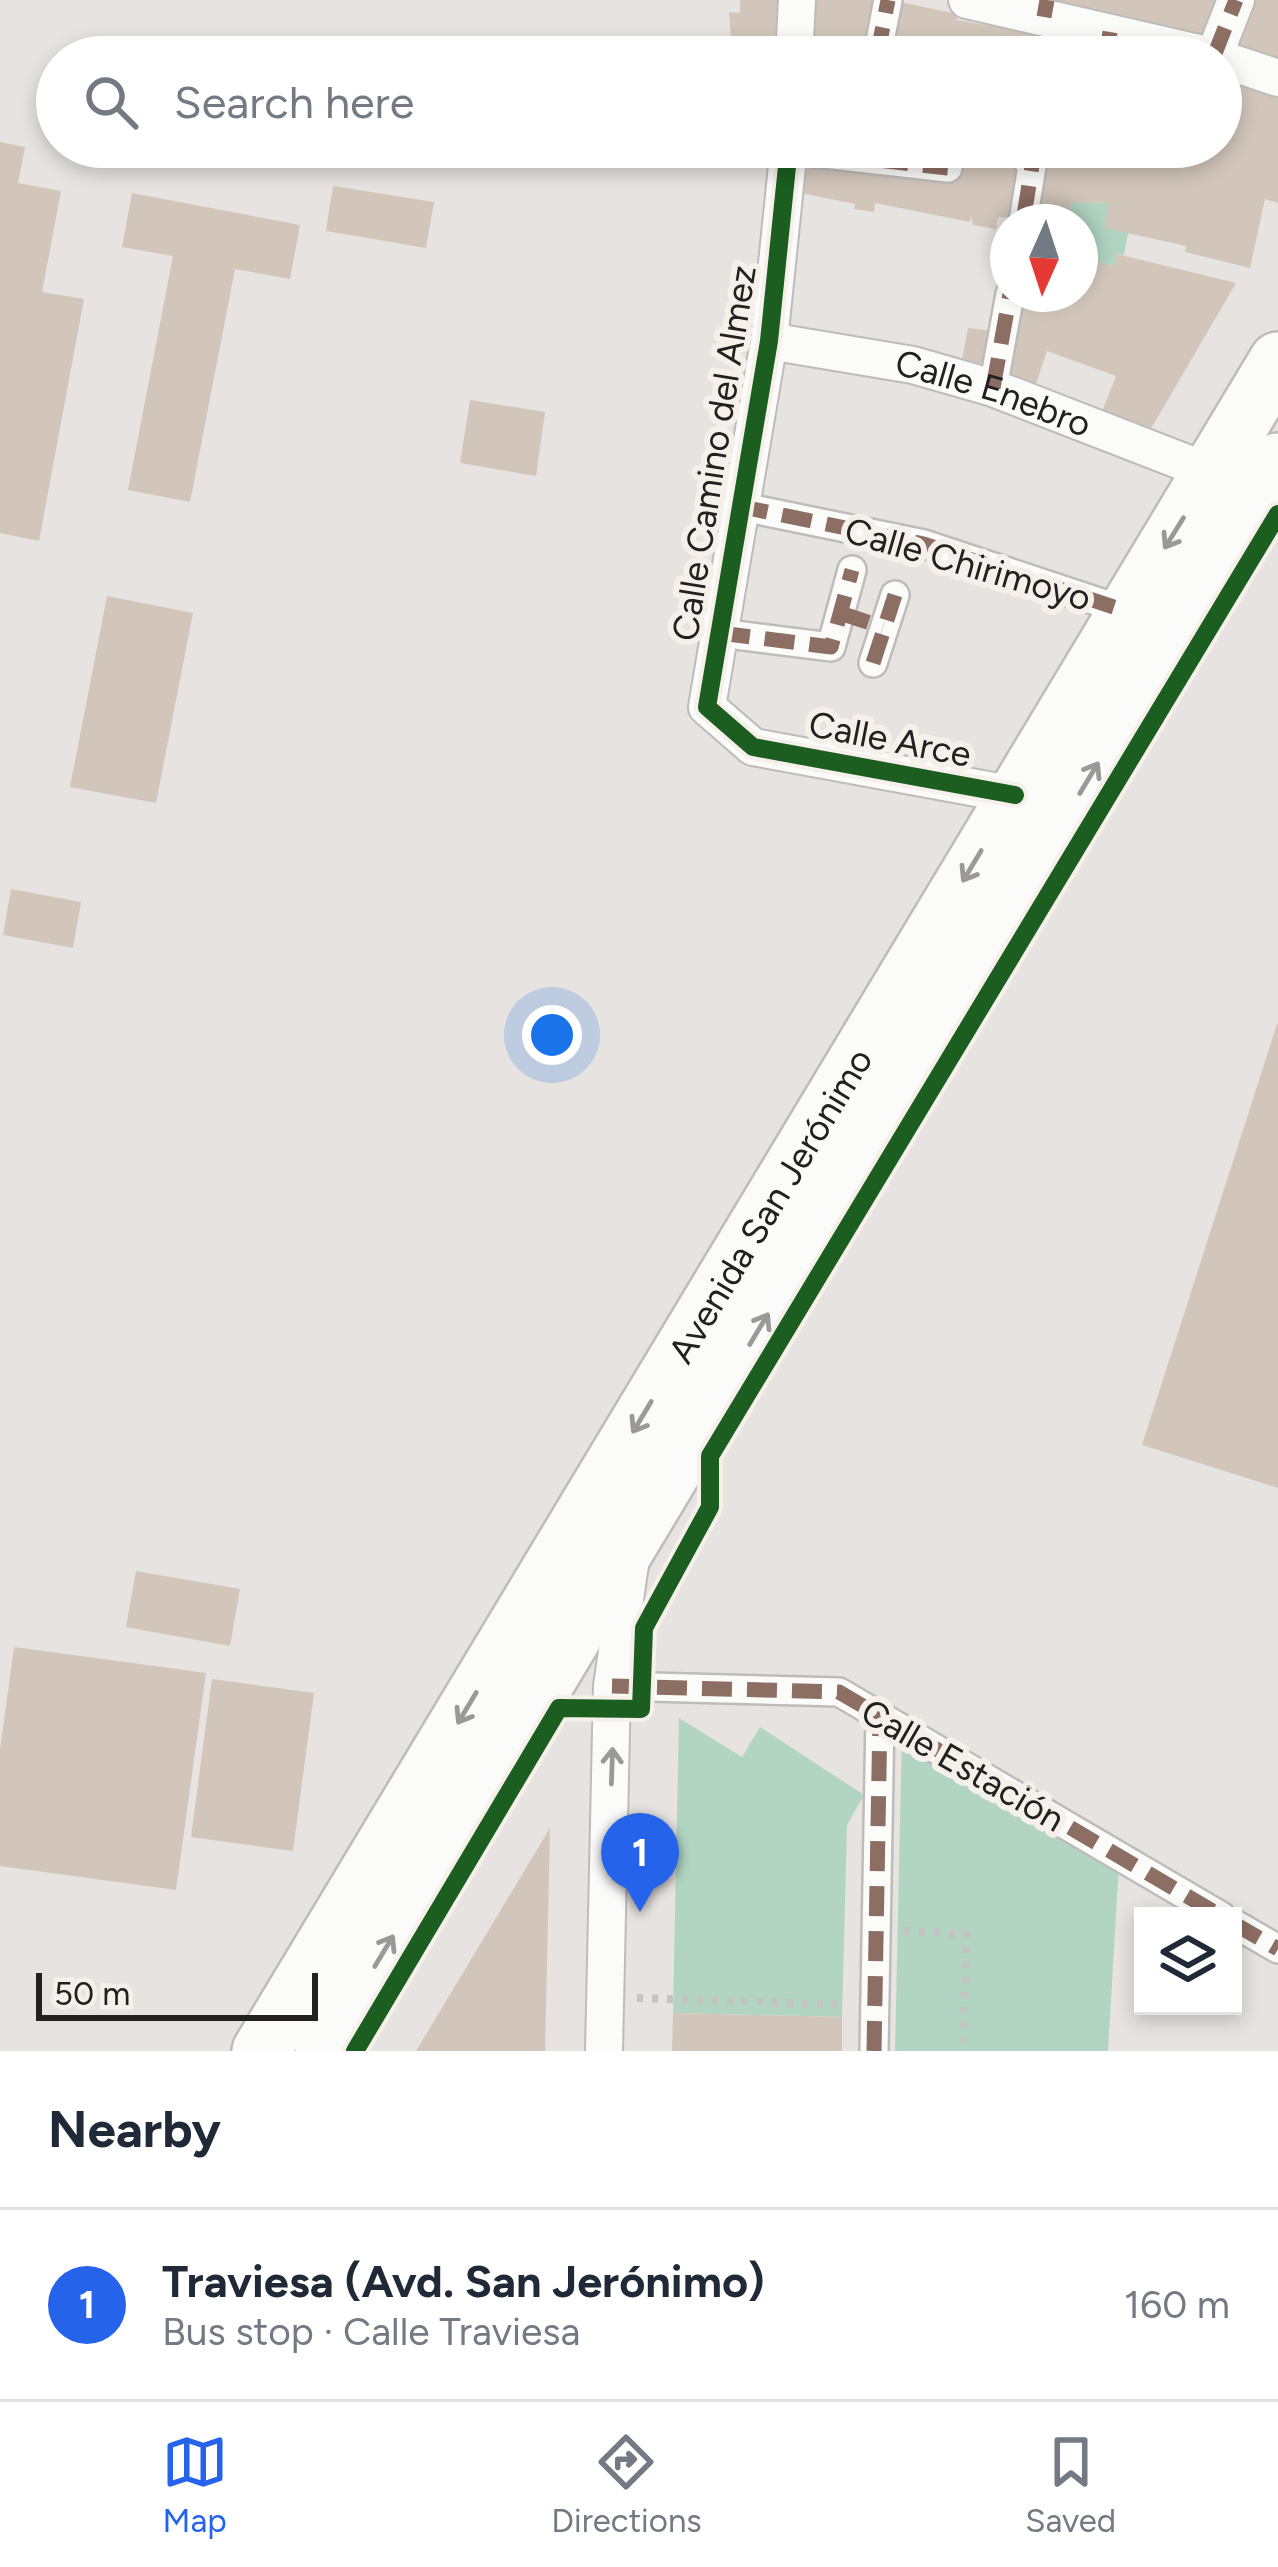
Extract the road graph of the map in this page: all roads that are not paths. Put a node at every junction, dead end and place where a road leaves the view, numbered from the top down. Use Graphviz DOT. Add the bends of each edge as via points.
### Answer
graph roads {
  1 [pos="797,0"];
  2 [pos="888,0"];
  3 [pos="967,0"];
  4 [pos="1236,0"];
  5 [pos="1046,9"];
  6 [pos="795,36"];
  7 [pos="881,36"];
  8 [pos="1092,36"];
  9 [pos="1224,36"];
  10 [pos="1242,66"];
  11 [pos="1278,78"];
  12 [pos="787,168"];
  13 [pos="1032,168"];
  14 [pos="1026,204"];
  15 [pos="1007,312"];
  16 [pos="769,341"];
  17 [pos="1278,361"];
  18 [pos="993,388"];
  19 [pos="1278,462"];
  20 [pos="1212,472"];
  21 [pos="738,506"];
  22 [pos="852,570"];
  23 [pos="895,596"];
  24 [pos="1126,611"];
  25 [pos="840,613"];
  26 [pos="883,627"];
  27 [pos="720,633"];
  28 [pos="873,663"];
  29 [pos="753,747"];
  30 [pos="1015,795"];
  31 [pos="634,1537"];
  32 [pos="512,1633"];
  33 [pos="571,1640"];
  34 [pos="612,1686"];
  35 [pos="880,1716"];
  36 [pos="1206,1907"];
  37 [pos="1242,1928"];
  38 [pos="1278,1949"];
  39 [pos="261,2051"];
  40 [pos="324,2051"];
  41 [pos="604,2051"];
  42 [pos="874,2051"];
  1 -- 6 [label="street"];
  2 -- 7 [label="street"];
  3 -- 5 [label="street"];
  4 -- 9 [label="street"];
  5 -- 8 [label="street"];
  10 -- 11 [label="street"];
  12 -- 16 [label="street, Calle Camino del Almez"];
  13 -- 14 [label="street"];
  15 -- 18 [label="street"];
  16 -- 18 [label="street, Calle Enebro" via="913,365"];
  16 -- 21 [label="street, Calle Camino del Almez"];
  17 -- 20 [label="main road, Avenida San Jerónimo"];
  18 -- 20 [label="street, Calle Enebro"];
  31 -- 19 [label="main road, Avenida San Jerónimo, one-way"];
  20 -- 24 [label="main road, Avenida San Jerónimo, one-way"];
  21 -- 24 [label="street, Calle Chirimoyo" via="924,544"];
  21 -- 27 [label="street, Calle Camino del Almez"];
  22 -- 25 [label="street"];
  23 -- 26 [label="street"];
  24 -- 30 [label="main road, Avenida San Jerónimo"];
  25 -- 26 [label="street"];
  25 -- 27 [label="street" via="831,647"];
  26 -- 28 [label="street"];
  27 -- 29 [label="street, Calle Camino del Almez" via="706,707"];
  29 -- 30 [label="street, Calle Arce"];
  30 -- 32 [label="main road, Avenida San Jerónimo, one-way"];
  31 -- 33 [label="main road, Avenida San Jerónimo"];
  31 -- 34 [label="street"];
  32 -- 33 [label="street"];
  32 -- 39 [label="main road, Avenida San Jerónimo, one-way"];
  33 -- 34 [label="street" via="598,1657"];
  40 -- 33 [label="main road, Avenida San Jerónimo, one-way"];
  34 -- 35 [label="street, Calle Estación" via="839,1692"];
  41 -- 34 [label="street, one-way"];
  35 -- 36 [label="street, Calle Estación"];
  35 -- 42 [label="street"];
  37 -- 38 [label="street"];
}
